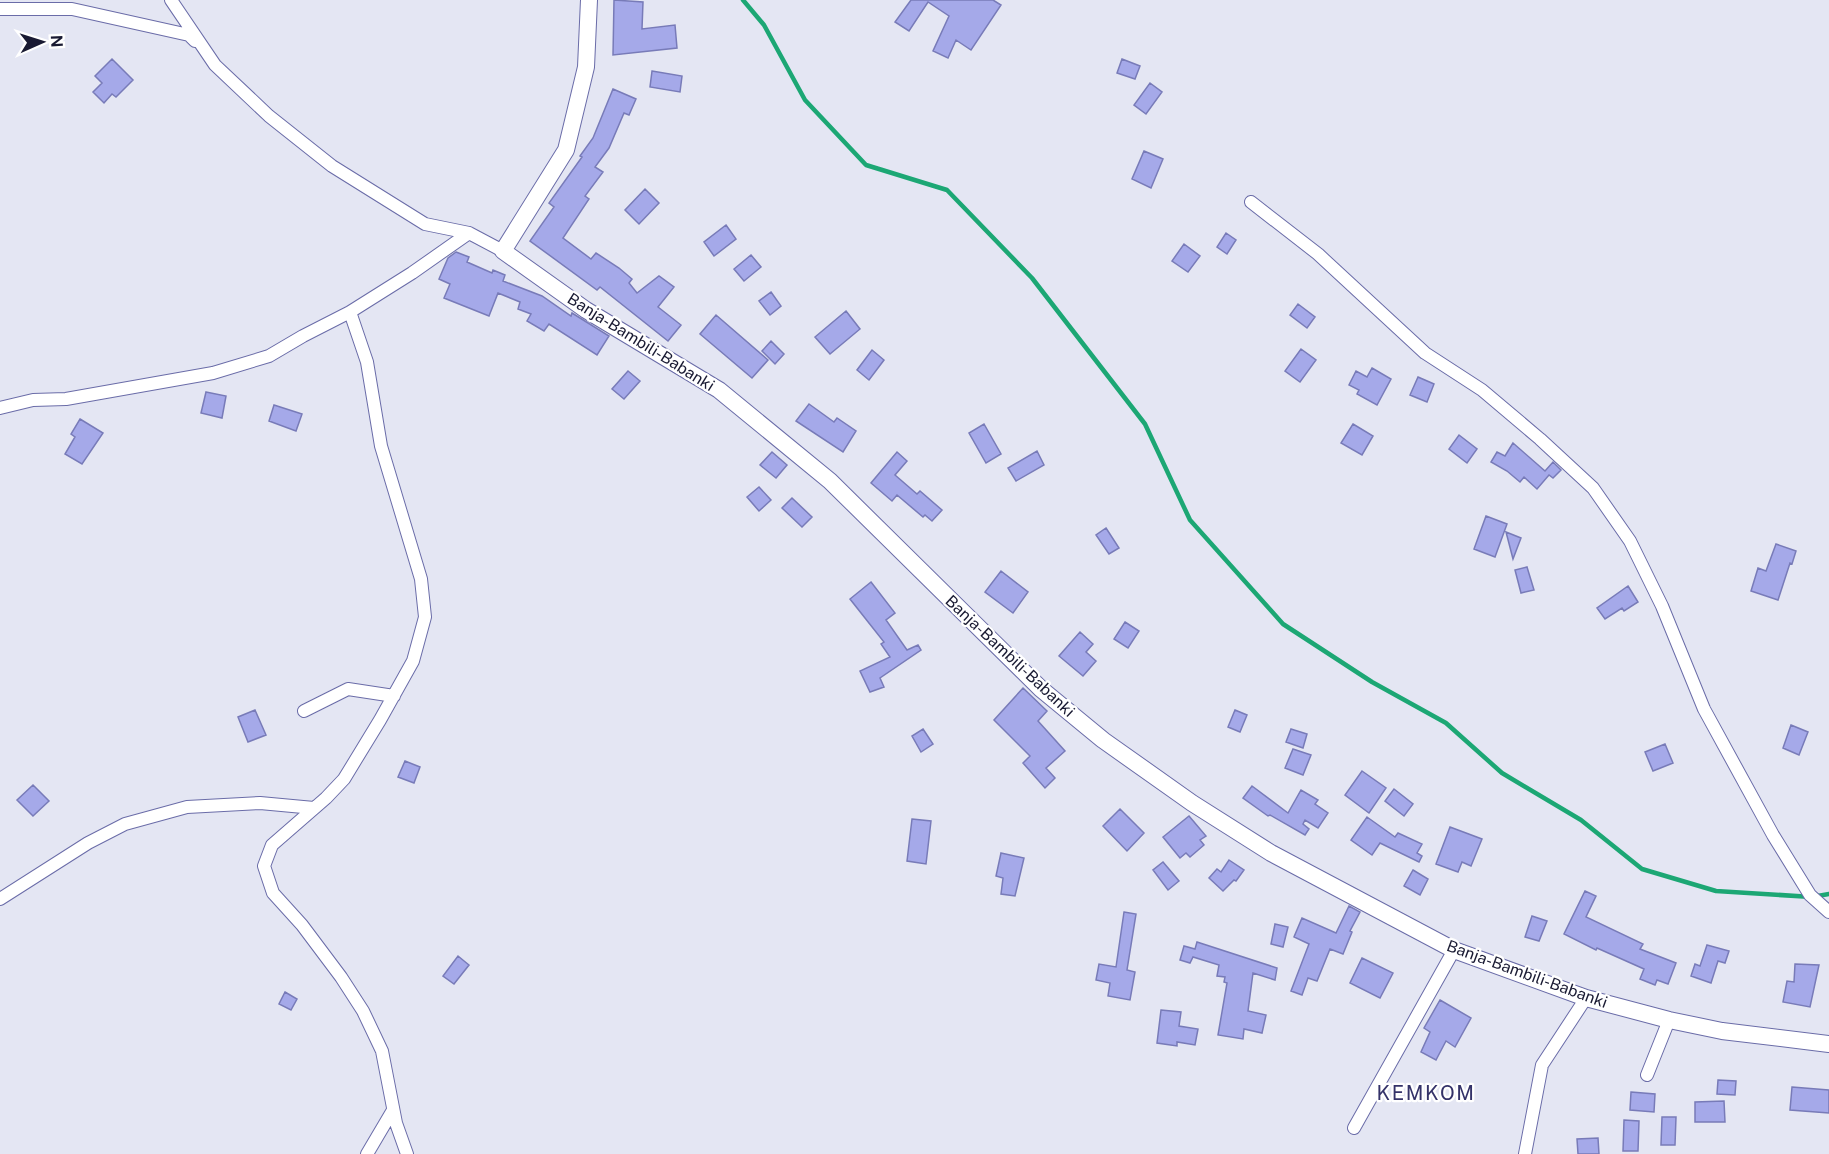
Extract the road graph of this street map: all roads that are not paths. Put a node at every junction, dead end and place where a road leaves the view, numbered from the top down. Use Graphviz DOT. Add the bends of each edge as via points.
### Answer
graph roads {
  1 [pos="171,0"];
  2 [pos="589,0"];
  3 [pos="0,9"];
  4 [pos="215,65"];
  5 [pos="1251,202"];
  6 [pos="470,233"];
  7 [pos="503,251"];
  8 [pos="350,312"];
  9 [pos="0,409"];
  10 [pos="394,696"];
  11 [pos="304,711"];
  12 [pos="314,808"];
  13 [pos="0,899"];
  14 [pos="1829,912"];
  15 [pos="1454,950"];
  16 [pos="1586,998"];
  17 [pos="1669,1020"];
  18 [pos="1829,1044"];
  19 [pos="1647,1075"];
  20 [pos="393,1110"];
  21 [pos="1354,1128"];
  22 [pos="367,1154"];
  23 [pos="407,1154"];
  24 [pos="1525,1154"];
  1 -- 4 [label="street"];
  2 -- 7 [label="street" via="586,67 566,150"];
  3 -- 4 [label="street" via="72,9 189,35"];
  4 -- 6 [label="street" via="269,116 332,166 425,224"];
  5 -- 14 [label="street" via="1318,254 1425,353 1482,390 1593,488 1630,541 1662,606 1704,709 1773,835 1810,895"];
  6 -- 7 [label="street"];
  6 -- 8 [label="street"];
  7 -- 15 [label="street, Banja-Bambili-Babanki" via="586,310 719,390 767,429 830,481 1041,689 1103,740 1271,853"];
  8 -- 9 [label="street" via="269,356 213,373"];
  8 -- 10 [label="street" via="367,362 381,446 421,579 425,617 413,661"];
  10 -- 11 [label="street" via="348,689"];
  10 -- 12 [label="street" via="344,779"];
  12 -- 13 [label="street" via="260,803 187,807 125,824"];
  12 -- 20 [label="street" via="272,845 264,866 273,893 302,925 363,1011 382,1051"];
  15 -- 16 [label="street, Banja-Bambili-Babanki"];
  15 -- 21 [label="street"];
  16 -- 17 [label="street, Banja-Bambili-Babanki"];
  16 -- 24 [label="street" via="1542,1065"];
  17 -- 18 [label="street, Banja-Bambili-Babanki" via="1722,1031"];
  17 -- 19 [label="street"];
  20 -- 22 [label="street"];
  20 -- 23 [label="street"];
}
